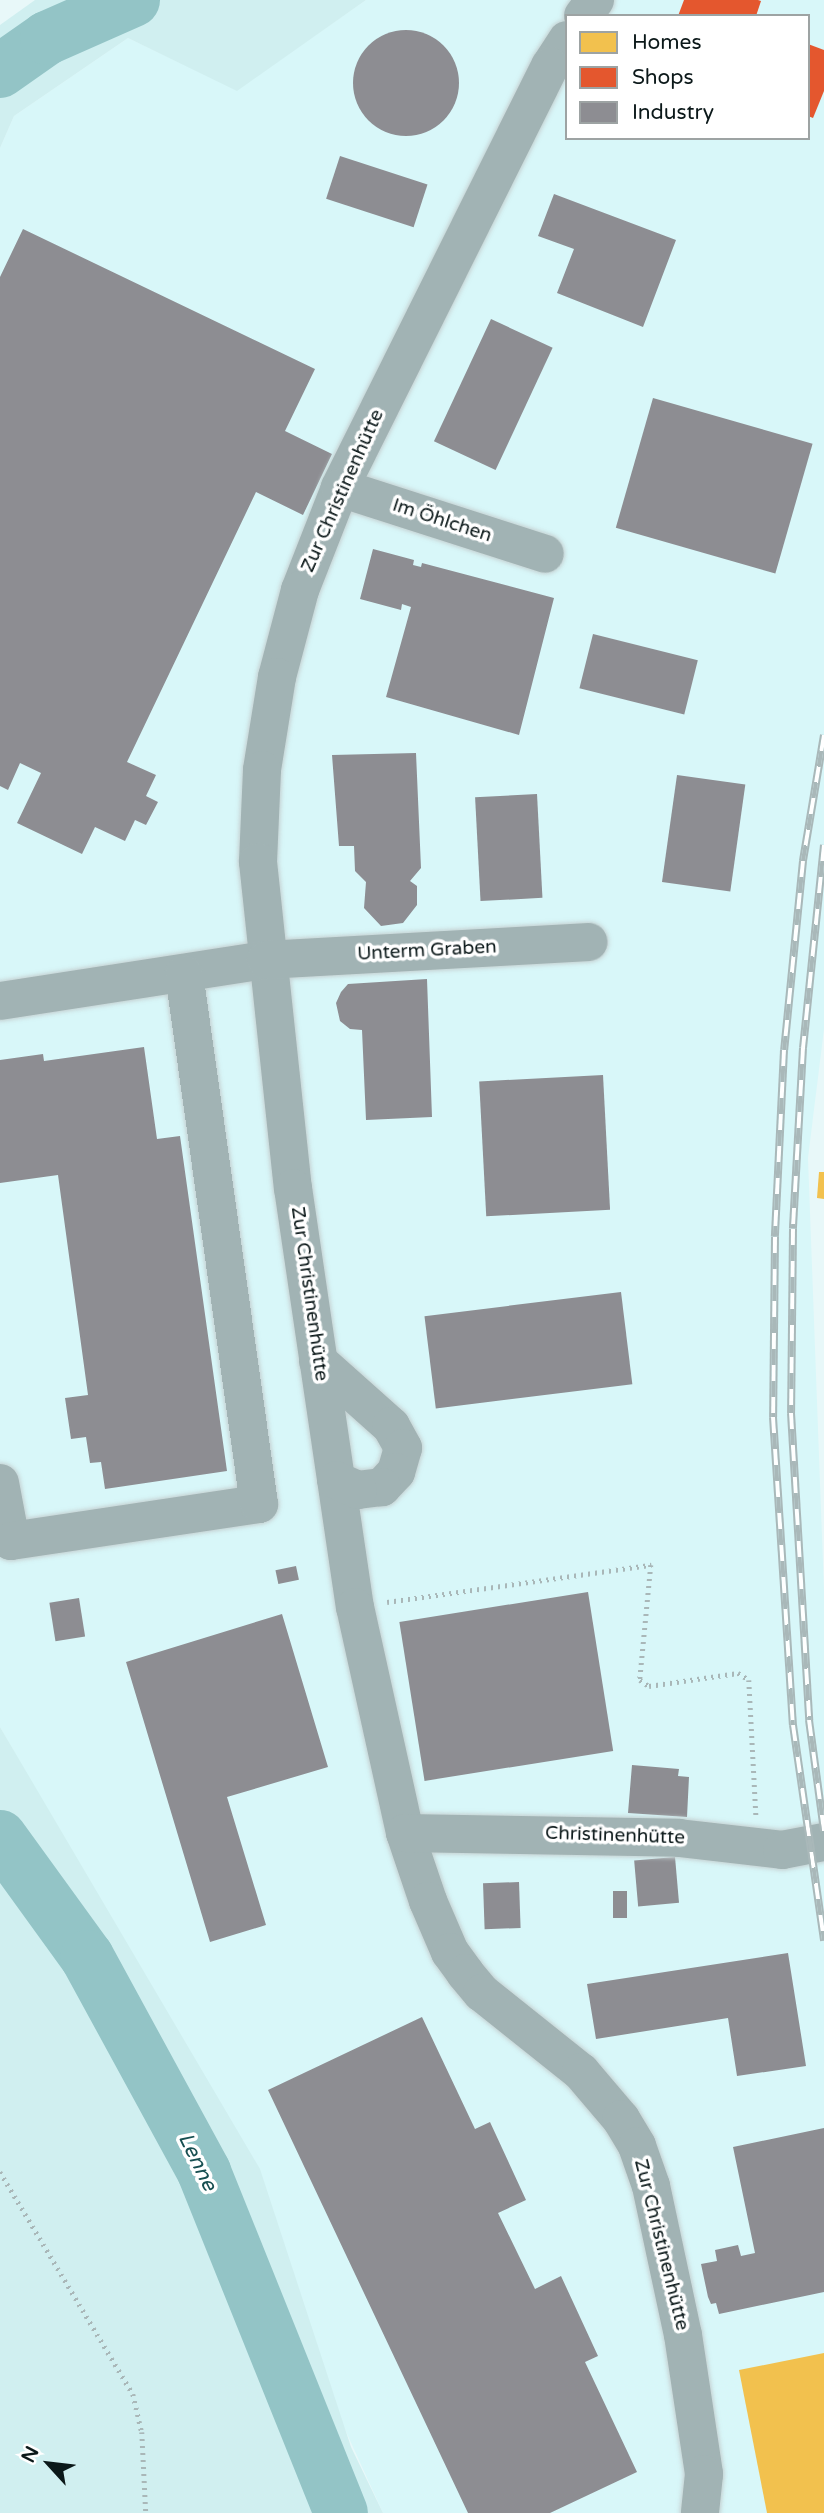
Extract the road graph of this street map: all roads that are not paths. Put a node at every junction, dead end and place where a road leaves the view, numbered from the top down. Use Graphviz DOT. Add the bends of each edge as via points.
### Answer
graph roads {
  1 [pos="565,43"];
  2 [pos="340,488"];
  3 [pos="545,554"];
  4 [pos="588,942"];
  5 [pos="265,960"];
  6 [pos="184,974"];
  7 [pos="0,1001"];
  8 [pos="318,1361"];
  9 [pos="336,1480"];
  10 [pos="0,1483"];
  11 [pos="405,1833"];
  12 [pos="824,1842"];
  13 [pos="700,2513"];
  1 -- 2 [label="street, Zur Christinenhütte"];
  2 -- 3 [label="street, Im Öhlchen"];
  2 -- 5 [label="street, Zur Christinenhütte" via="300,590 262,770 258,862"];
  4 -- 5 [label="street, Unterm Graben"];
  5 -- 6 [label="street, Unterm Graben"];
  5 -- 8 [label="street, Zur Christinenhütte"];
  6 -- 7 [label="street, Unterm Graben"];
  6 -- 10 [label="street" via="258,1504 12,1541"];
  8 -- 9 [label="street, Zur Christinenhütte"];
  8 -- 9 [label="street" via="391,1426 403,1448 396,1472 382,1487 358,1490"];
  9 -- 11 [label="street, Zur Christinenhütte" via="355,1607"];
  11 -- 12 [label="street, Christinenhütte" via="564,1834 757,1844 782,1850"];
  11 -- 13 [label="street, Zur Christinenhütte" via="428,1901 450,1952 465,1973 482,1993 581,2072 621,2119 636,2146 651,2186 683,2335 704,2474"];
}
